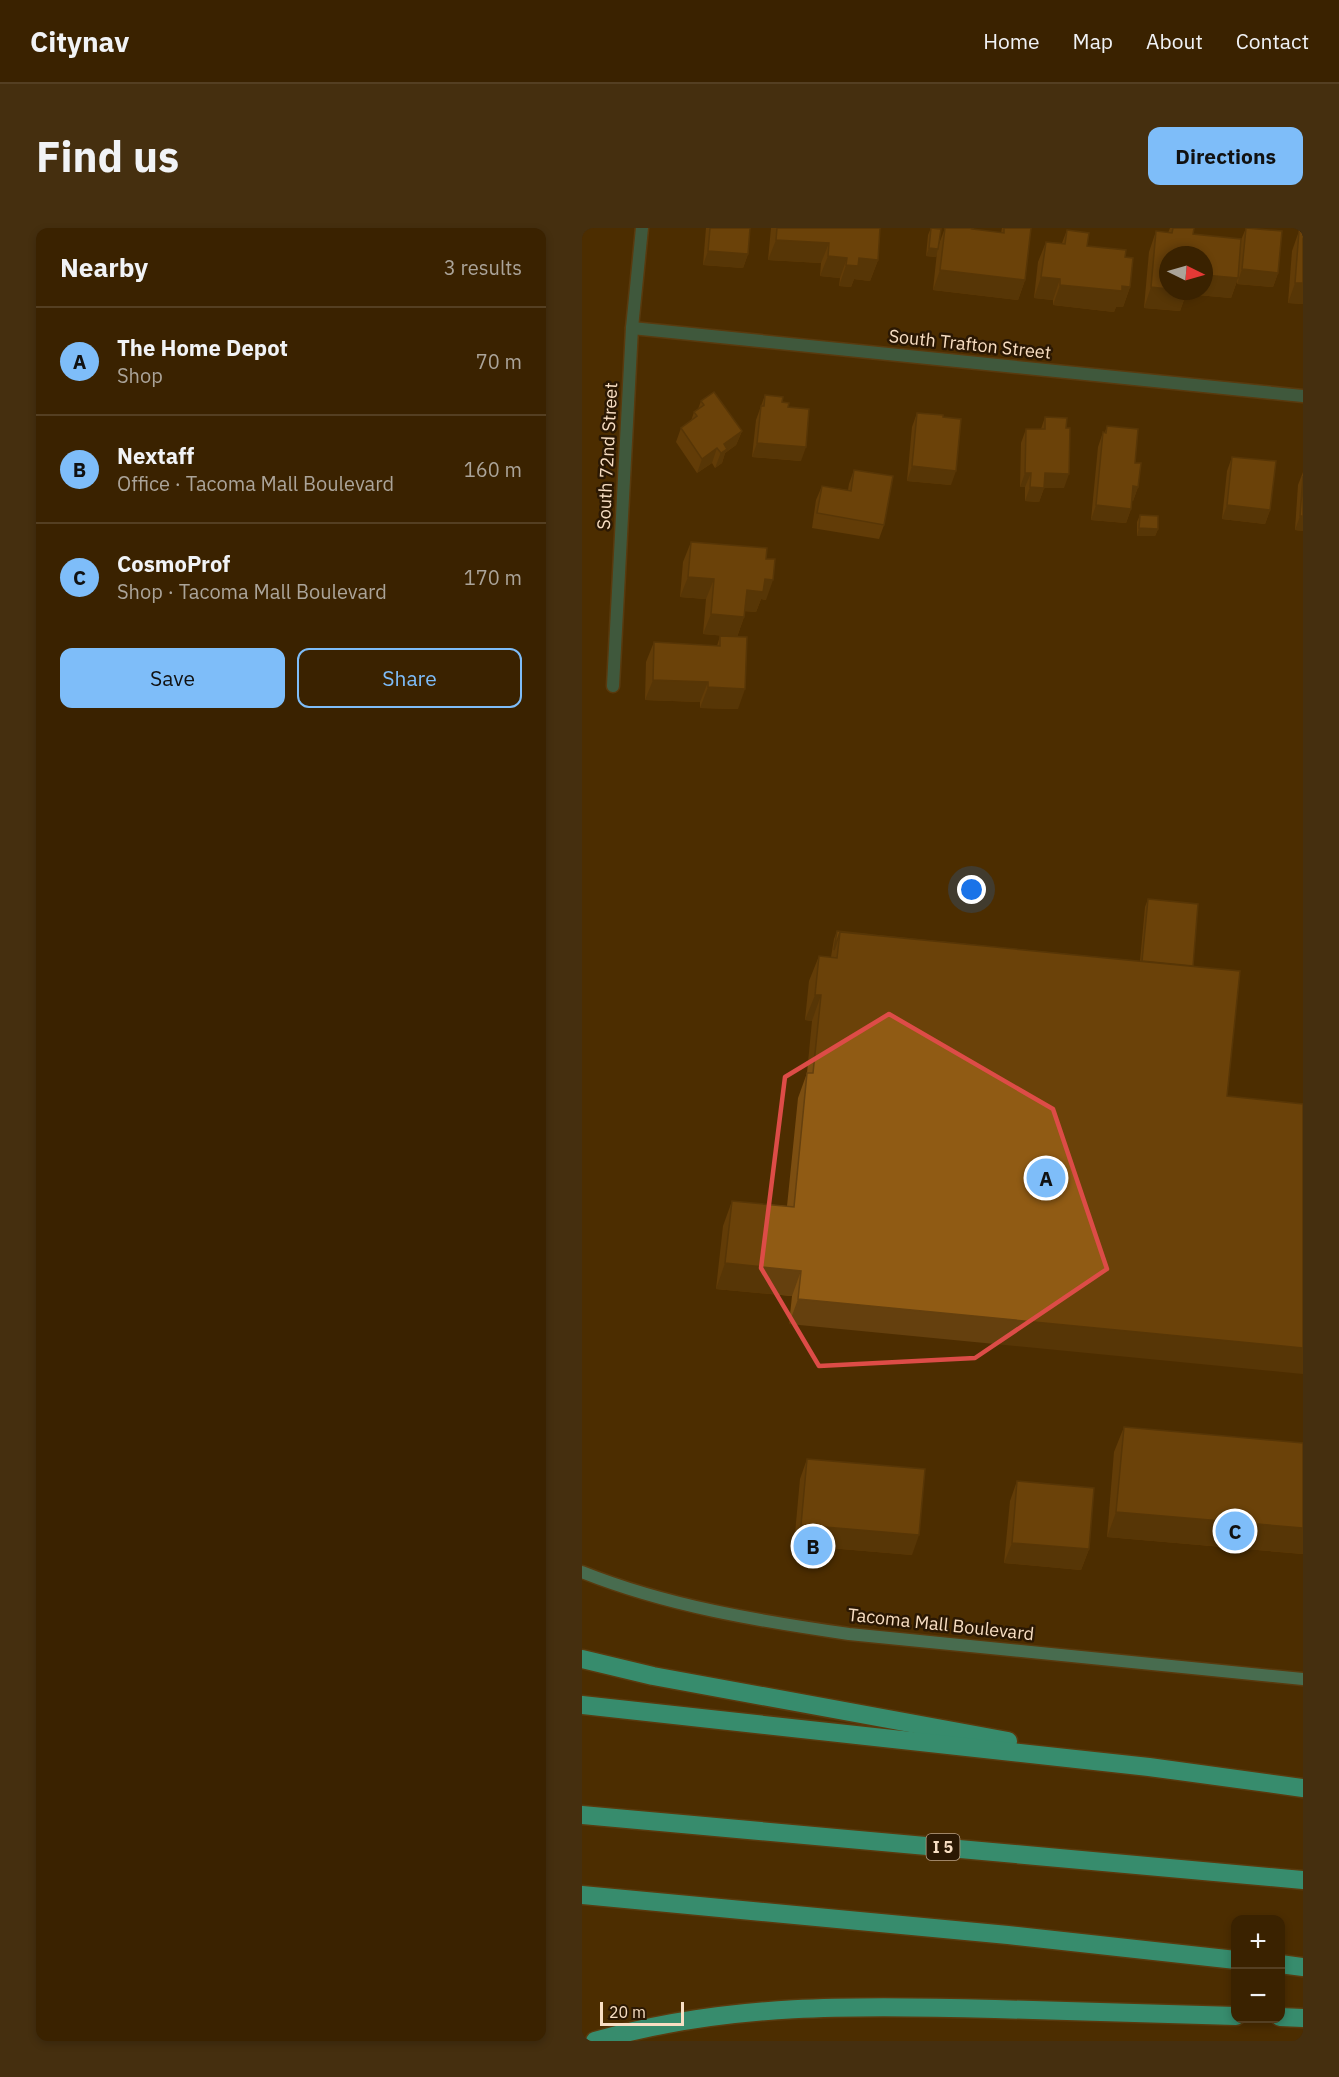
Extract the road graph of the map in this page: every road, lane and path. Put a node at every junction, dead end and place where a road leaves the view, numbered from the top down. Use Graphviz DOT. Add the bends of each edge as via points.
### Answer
graph roads {
  1 [pos="642,228"];
  2 [pos="633,328"];
  3 [pos="1303,396"];
  4 [pos="613,686"];
  5 [pos="582,1572"];
  6 [pos="582,1659"];
  7 [pos="1303,1679"];
  8 [pos="582,1705"];
  9 [pos="1149,1767"];
  10 [pos="1303,1788"];
  11 [pos="582,1815"];
  12 [pos="1303,1880"];
  13 [pos="582,1895"];
  14 [pos="1231,1959"];
  15 [pos="1285,1965"];
  16 [pos="1303,1966"];
  17 [pos="1231,2016"];
  18 [pos="1285,2017"];
  19 [pos="1303,2018"];
  20 [pos="595,2041"];
  1 -- 2 [label="street, South 72nd Street"];
  2 -- 3 [label="street, South Trafton Street"];
  2 -- 4 [label="street, South 72nd Street"];
  5 -- 7 [label="main road, Tacoma Mall Boulevard" via="695,1607 780,1624"];
  6 -- 9 [label="highway" via="653,1676"];
  8 -- 9 [label="highway"];
  9 -- 10 [label="highway"];
  11 -- 12 [label="highway, I 5"];
  13 -- 14 [label="highway"];
  15 -- 16 [label="highway"];
  17 -- 20 [label="highway" via="816,2007 695,2018"];
  18 -- 19 [label="highway"];
}
